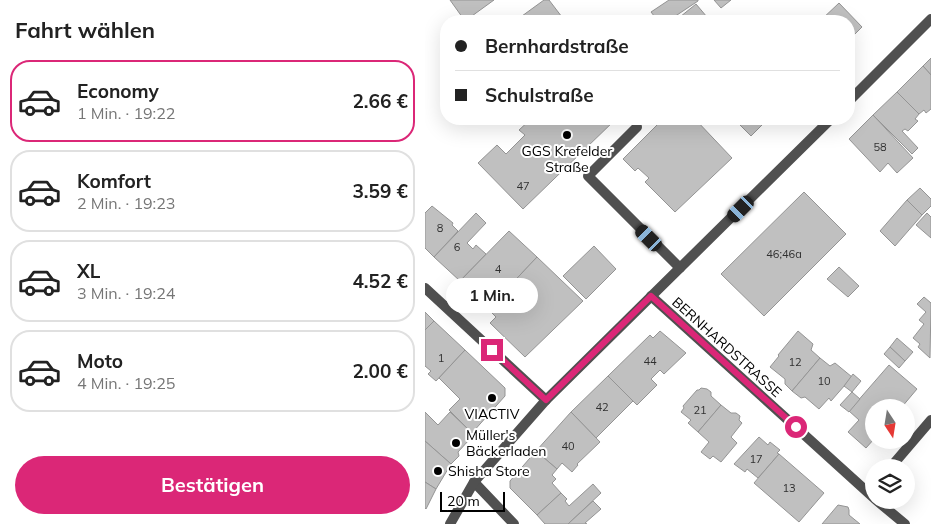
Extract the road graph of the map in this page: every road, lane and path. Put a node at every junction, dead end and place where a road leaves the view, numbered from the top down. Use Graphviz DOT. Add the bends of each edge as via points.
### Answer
graph roads {
  1 [pos="931,19"];
  2 [pos="855,96"];
  3 [pos="825,125"];
  4 [pos="637,127"];
  5 [pos="681,268"];
  6 [pos="425,288"];
  7 [pos="651,296"];
  8 [pos="546,400"];
  9 [pos="931,420"];
  10 [pos="898,459"];
  11 [pos="474,482"];
  12 [pos="865,487"];
  13 [pos="889,509"];
  14 [pos="450,524"];
  15 [pos="514,524"];
  16 [pos="905,524"];
  1 -- 2 [label="street"];
  3 -- 5 [label="street"];
  4 -- 5 [label="street" via="588,176"];
  5 -- 7 [label="street"];
  6 -- 8 [label="street"];
  7 -- 8 [label="street"];
  7 -- 12 [label="street, BERNHARDSTRASSE"];
  8 -- 11 [label="street"];
  9 -- 10 [label="street"];
  11 -- 14 [label="street"];
  11 -- 15 [label="street"];
  13 -- 16 [label="street, BERNHARDSTRASSE"];
}
